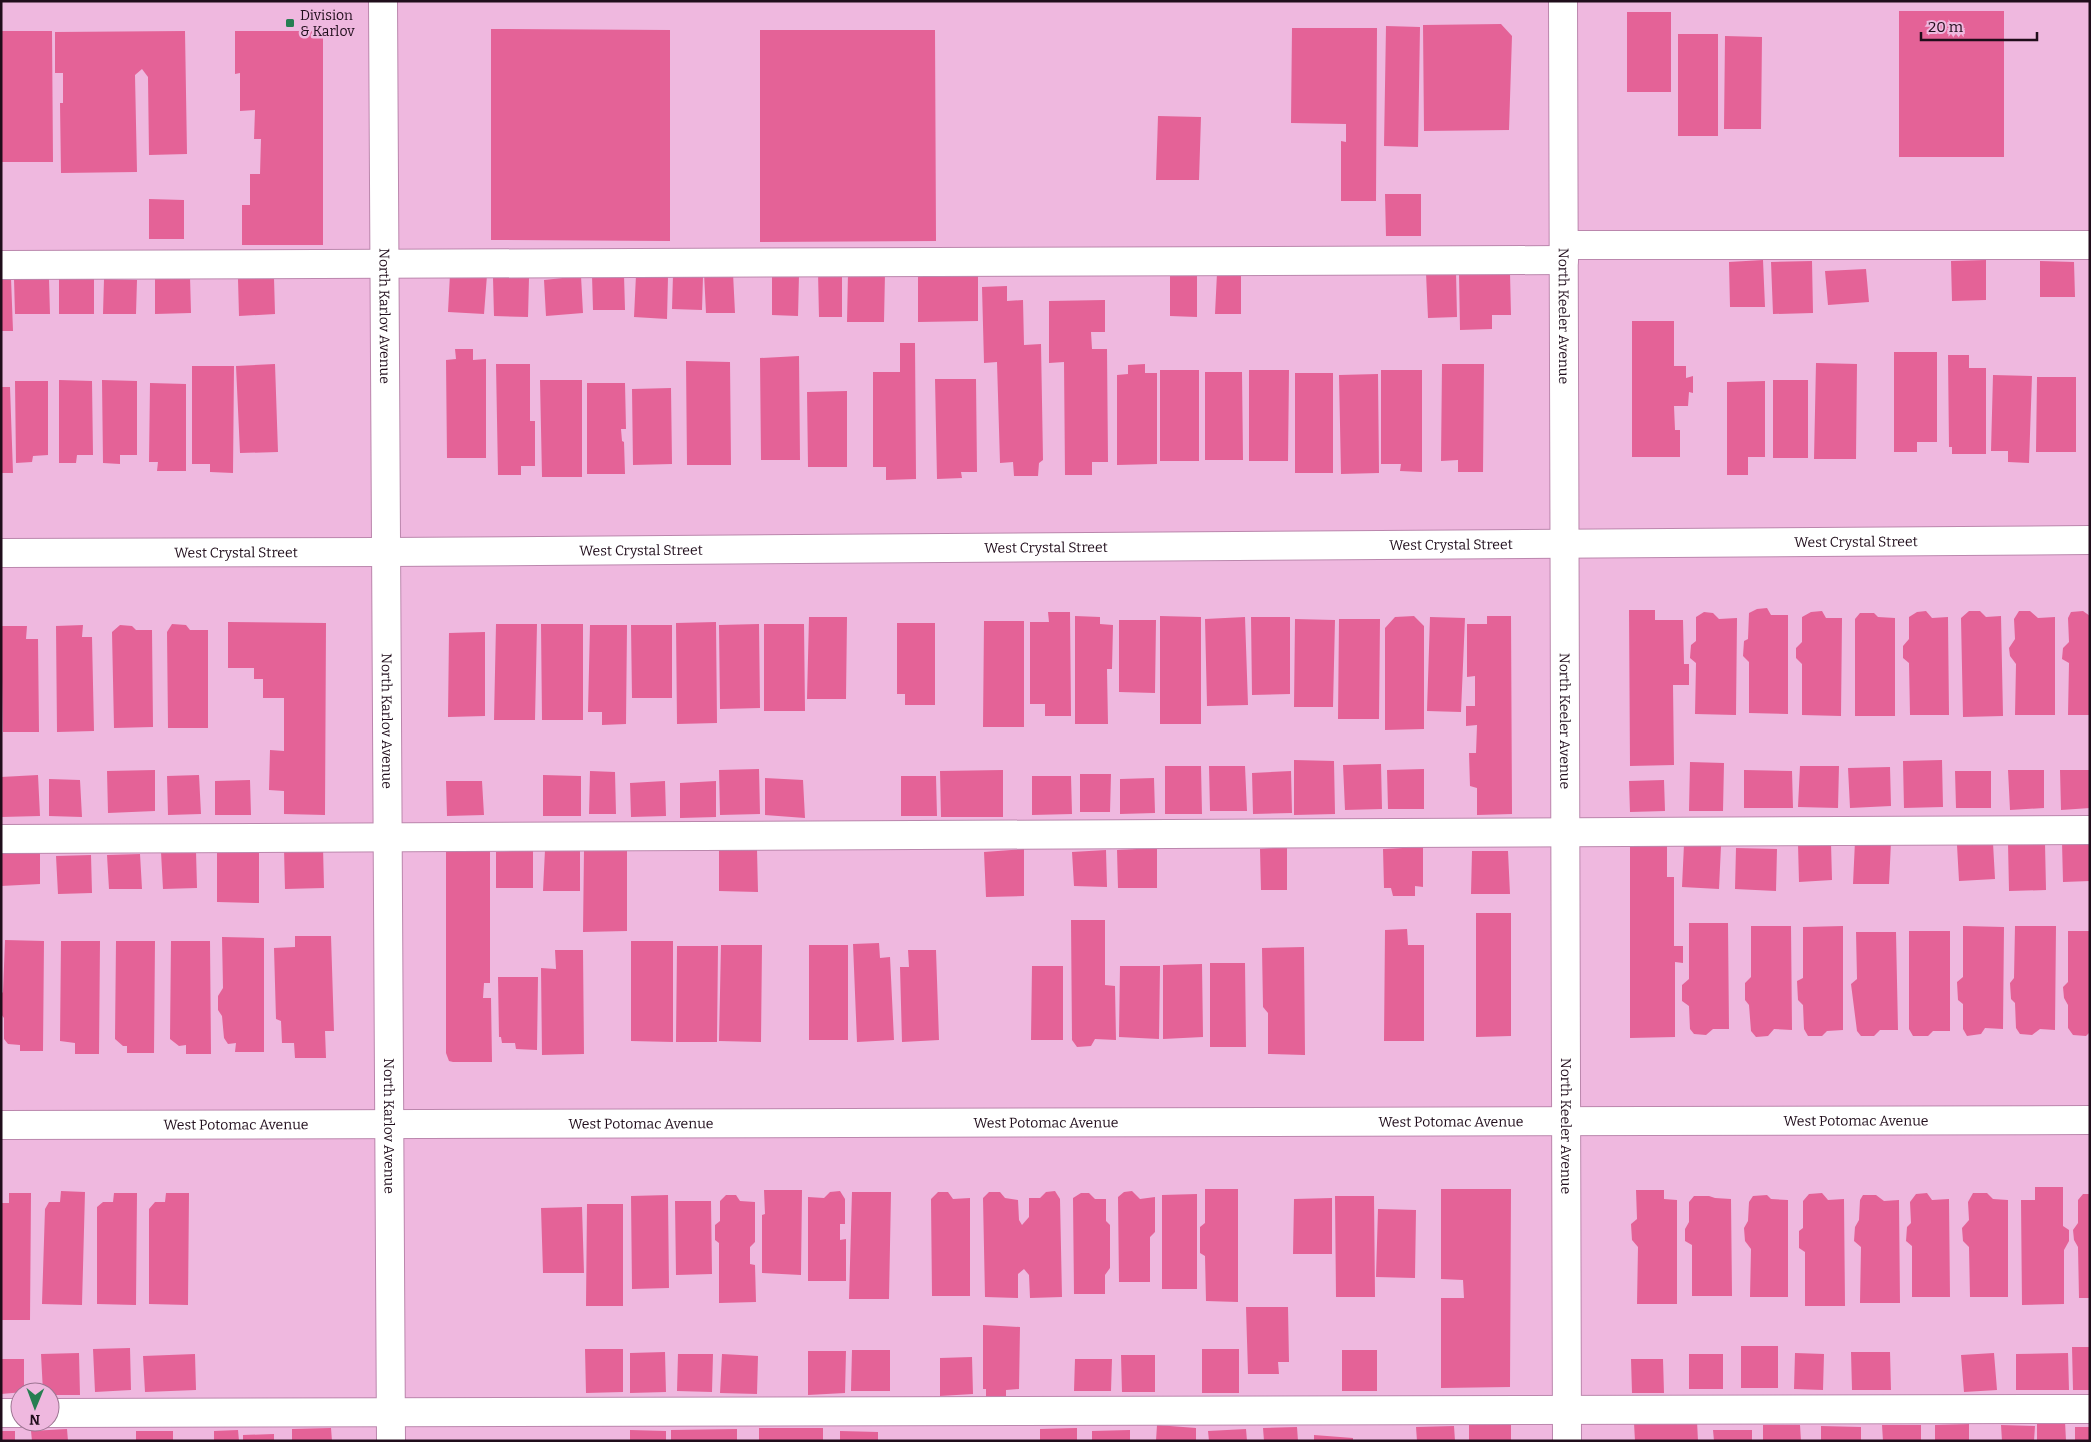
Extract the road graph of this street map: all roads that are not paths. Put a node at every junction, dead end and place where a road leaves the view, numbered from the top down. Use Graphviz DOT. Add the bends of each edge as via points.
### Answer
graph roads {
  1 [pos="383,1"];
  2 [pos="1563,1"];
  3 [pos="2090,245"];
  4 [pos="1564,253"];
  5 [pos="384,264"];
  6 [pos="1,265"];
  7 [pos="2090,540"];
  8 [pos="1565,544"];
  9 [pos="386,552"];
  10 [pos="1,553"];
  11 [pos="2090,830"];
  12 [pos="1566,832"];
  13 [pos="388,837"];
  14 [pos="1,839"];
  15 [pos="2090,1120"];
  16 [pos="1566,1122"];
  17 [pos="389,1124"];
  18 [pos="1,1125"];
  19 [pos="2090,1409"];
  20 [pos="1567,1410"];
  21 [pos="391,1412"];
  22 [pos="60,1413"];
  23 [pos="391,1441"];
  24 [pos="1567,1441"];
  1 -- 5 [label="street, North Karlov Avenue"];
  2 -- 4 [label="street, North Keeler Avenue"];
  3 -- 4 [label="street"];
  4 -- 5 [label="street"];
  4 -- 8 [label="street, North Keeler Avenue"];
  5 -- 6 [label="street"];
  5 -- 9 [label="street, North Karlov Avenue"];
  7 -- 8 [label="street, West Crystal Street"];
  8 -- 9 [label="street, West Crystal Street"];
  8 -- 12 [label="street, North Keeler Avenue"];
  9 -- 10 [label="street, West Crystal Street"];
  9 -- 13 [label="street, North Karlov Avenue"];
  11 -- 12 [label="street"];
  12 -- 13 [label="street"];
  12 -- 16 [label="street, North Keeler Avenue"];
  13 -- 14 [label="street"];
  13 -- 17 [label="street, North Karlov Avenue"];
  15 -- 16 [label="street, West Potomac Avenue"];
  16 -- 17 [label="street, West Potomac Avenue"];
  16 -- 20 [label="street, North Keeler Avenue"];
  17 -- 18 [label="street, West Potomac Avenue"];
  17 -- 21 [label="street, North Karlov Avenue"];
  19 -- 20 [label="street"];
  20 -- 21 [label="street"];
  20 -- 24 [label="street, North Keeler Avenue"];
  21 -- 22 [label="street"];
  21 -- 23 [label="street, North Karlov Avenue"];
}
